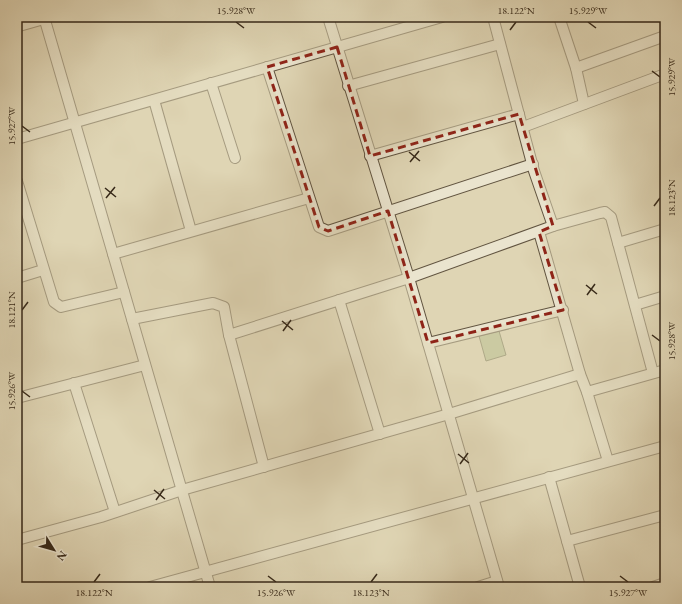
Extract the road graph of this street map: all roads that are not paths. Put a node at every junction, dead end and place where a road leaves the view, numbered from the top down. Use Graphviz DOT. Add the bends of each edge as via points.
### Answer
graph roads {
  1 [pos="44,17"];
  2 [pos="328,17"];
  3 [pos="442,17"];
  4 [pos="493,17"];
  5 [pos="559,17"];
  6 [pos="18,22"];
  7 [pos="665,36"];
  8 [pos="500,44"];
  9 [pos="337,47"];
  10 [pos="267,67"];
  11 [pos="576,68"];
  12 [pos="665,74"];
  13 [pos="211,83"];
  14 [pos="348,86"];
  15 [pos="154,100"];
  16 [pos="584,104"];
  17 [pos="519,114"];
  18 [pos="74,122"];
  19 [pos="523,127"];
  20 [pos="17,139"];
  21 [pos="370,156"];
  22 [pos="235,158"];
  23 [pos="533,164"];
  24 [pos="17,181"];
  25 [pos="309,198"];
  26 [pos="388,211"];
  27 [pos="554,226"];
  28 [pos="665,229"];
  29 [pos="191,231"];
  30 [pos="539,232"];
  31 [pos="618,243"];
  32 [pos="113,254"];
  33 [pos="43,270"];
  34 [pos="17,278"];
  35 [pos="409,278"];
  36 [pos="124,292"];
  37 [pos="665,296"];
  38 [pos="339,300"];
  39 [pos="635,305"];
  40 [pos="563,310"];
  41 [pos="132,319"];
  42 [pos="228,335"];
  43 [pos="428,343"];
  44 [pos="145,365"];
  45 [pos="665,370"];
  46 [pos="653,373"];
  47 [pos="580,374"];
  48 [pos="74,383"];
  49 [pos="587,392"];
  50 [pos="17,398"];
  51 [pos="449,414"];
  52 [pos="380,434"];
  53 [pos="665,446"];
  54 [pos="608,461"];
  55 [pos="264,467"];
  56 [pos="549,477"];
  57 [pos="182,490"];
  58 [pos="474,498"];
  59 [pos="115,512"];
  60 [pos="665,515"];
  61 [pos="17,540"];
  62 [pos="567,541"];
  63 [pos="205,571"];
  64 [pos="665,583"];
  65 [pos="498,584"];
  66 [pos="150,587"];
  67 [pos="210,587"];
  68 [pos="478,587"];
  69 [pos="580,587"];
  70 [pos="653,587"];
  1 -- 6 [label="street"];
  1 -- 18 [label="street"];
  2 -- 9 [label="street"];
  3 -- 9 [label="street"];
  4 -- 8 [label="street"];
  5 -- 11 [label="street"];
  7 -- 11 [label="street"];
  8 -- 14 [label="street"];
  8 -- 17 [label="street"];
  9 -- 10 [label="street"];
  9 -- 14 [label="street"];
  10 -- 13 [label="street"];
  10 -- 25 [label="street"];
  11 -- 16 [label="street"];
  12 -- 16 [label="street"];
  13 -- 15 [label="street"];
  13 -- 22 [label="street"];
  14 -- 21 [label="street"];
  15 -- 18 [label="street"];
  15 -- 29 [label="street"];
  16 -- 19 [label="street"];
  17 -- 19 [label="street"];
  17 -- 21 [label="street"];
  18 -- 20 [label="street"];
  18 -- 32 [label="street"];
  19 -- 23 [label="street"];
  21 -- 26 [label="street"];
  23 -- 26 [label="street"];
  23 -- 27 [label="street"];
  24 -- 33 [label="street"];
  25 -- 26 [label="street" via="319,227 328,231"];
  25 -- 29 [label="street"];
  26 -- 35 [label="street"];
  27 -- 30 [label="street"];
  27 -- 31 [label="street" via="605,212 611,216"];
  28 -- 31 [label="street"];
  29 -- 32 [label="street"];
  30 -- 35 [label="street"];
  30 -- 40 [label="street"];
  31 -- 39 [label="street"];
  32 -- 36 [label="street"];
  33 -- 34 [label="street"];
  33 -- 36 [label="street" via="51,298 61,307"];
  35 -- 38 [label="street"];
  35 -- 43 [label="street"];
  36 -- 41 [label="street"];
  37 -- 39 [label="street"];
  38 -- 42 [label="street"];
  38 -- 52 [label="street"];
  39 -- 46 [label="street"];
  40 -- 43 [label="street"];
  40 -- 47 [label="street"];
  41 -- 42 [label="street" via="213,303 220,304 224,307"];
  41 -- 44 [label="street"];
  42 -- 55 [label="street"];
  43 -- 51 [label="street"];
  44 -- 48 [label="street"];
  44 -- 57 [label="street"];
  45 -- 46 [label="street"];
  46 -- 49 [label="street"];
  47 -- 49 [label="street"];
  47 -- 51 [label="street"];
  48 -- 50 [label="street"];
  48 -- 59 [label="street"];
  49 -- 54 [label="street"];
  51 -- 52 [label="street"];
  51 -- 58 [label="street"];
  52 -- 55 [label="street"];
  53 -- 54 [label="street"];
  54 -- 56 [label="street"];
  55 -- 57 [label="street"];
  56 -- 58 [label="street"];
  56 -- 62 [label="street"];
  57 -- 59 [label="street"];
  57 -- 63 [label="street"];
  58 -- 63 [label="street"];
  58 -- 65 [label="street"];
  59 -- 61 [label="street"];
  60 -- 62 [label="street"];
  62 -- 69 [label="street"];
  63 -- 66 [label="street"];
  63 -- 67 [label="street"];
  64 -- 70 [label="street"];
  65 -- 68 [label="street"];
}
